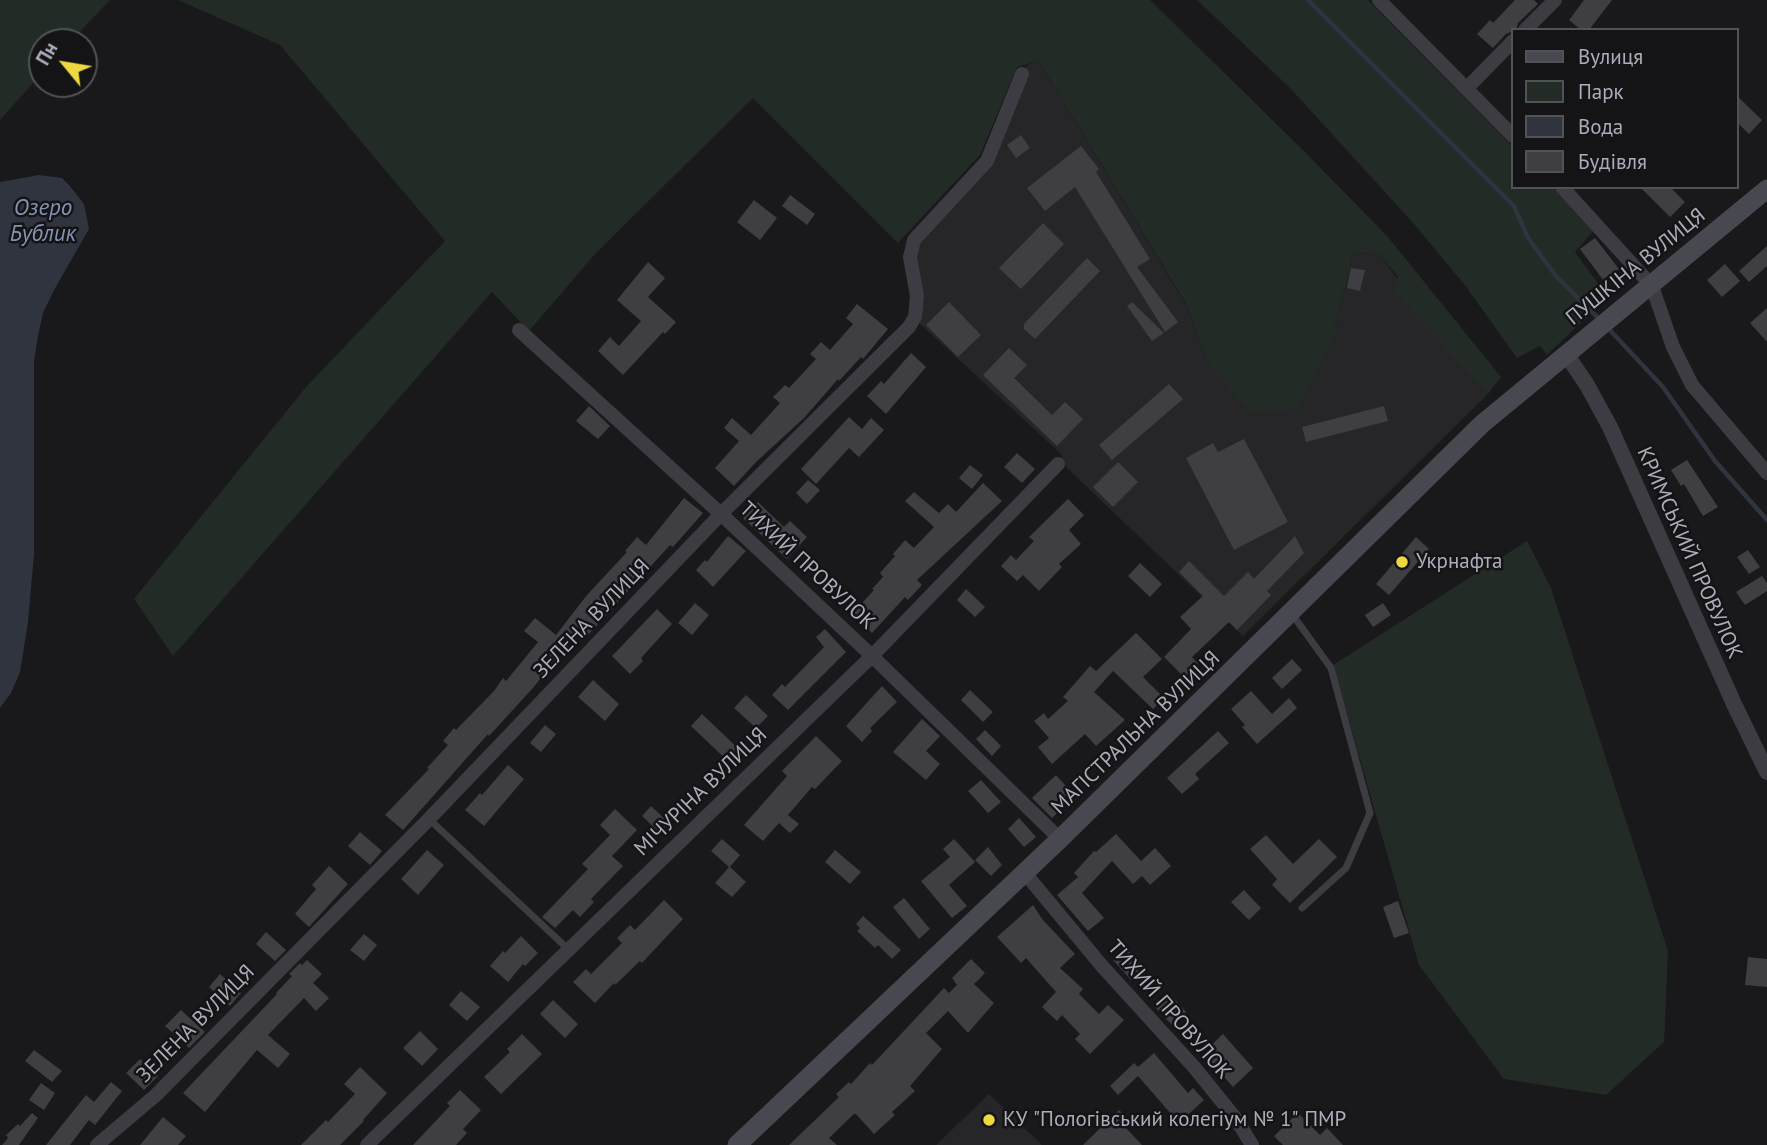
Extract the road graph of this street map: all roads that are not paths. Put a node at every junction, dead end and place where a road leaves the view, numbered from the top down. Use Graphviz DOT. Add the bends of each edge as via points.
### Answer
graph roads {
  1 [pos="1379,0"];
  2 [pos="1555,0"];
  3 [pos="1527,28"];
  4 [pos="1512,42"];
  5 [pos="1022,74"];
  6 [pos="1467,88"];
  7 [pos="1512,135"];
  8 [pos="1564,189"];
  9 [pos="1765,194"];
  10 [pos="1652,286"];
  11 [pos="519,330"];
  12 [pos="1566,354"];
  13 [pos="1058,464"];
  14 [pos="1767,473"];
  15 [pos="721,514"];
  16 [pos="1292,613"];
  17 [pos="872,656"];
  18 [pos="1767,772"];
  19 [pos="429,819"];
  20 [pos="1060,839"];
  21 [pos="1024,872"];
  22 [pos="1302,908"];
  23 [pos="569,950"];
  24 [pos="97,1145"];
  25 [pos="367,1145"];
  26 [pos="737,1145"];
  27 [pos="1252,1145"];
  1 -- 6 [label="street"];
  2 -- 3 [label="street"];
  4 -- 6 [label="street"];
  5 -- 15 [label="street, ЗЕЛЕНА ВУЛИЦЯ" via="988,161 914,240 910,257 917,296 909,327"];
  6 -- 7 [label="street"];
  8 -- 10 [label="street"];
  9 -- 10 [label="main road, ПУШКІНА ВУЛИЦЯ"];
  10 -- 12 [label="main road, ПУШКІНА ВУЛИЦЯ"];
  10 -- 14 [label="street" via="1692,385"];
  11 -- 15 [label="street, ТИХИЙ ПРОВУЛОК"];
  12 -- 16 [label="main road, МАГІСТРАЛЬНА ВУЛИЦЯ" via="1482,424"];
  12 -- 18 [label="street, КРИМСЬКИЙ ПРОВУЛОК" via="1610,427"];
  13 -- 17 [label="street, МІЧУРІНА ВУЛИЦЯ"];
  15 -- 17 [label="street, ТИХИЙ ПРОВУЛОК"];
  15 -- 19 [label="street, ЗЕЛЕНА ВУЛИЦЯ"];
  16 -- 20 [label="main road, МАГІСТРАЛЬНА ВУЛИЦЯ"];
  16 -- 22 [label="lane" via="1331,668 1370,813 1346,868"];
  17 -- 20 [label="street, ТИХИЙ ПРОВУЛОК"];
  17 -- 23 [label="street, МІЧУРІНА ВУЛИЦЯ"];
  19 -- 23 [label="lane"];
  19 -- 24 [label="street, ЗЕЛЕНА ВУЛИЦЯ" via="156,1095"];
  20 -- 21 [label="main road, МАГІСТРАЛЬНА ВУЛИЦЯ"];
  21 -- 26 [label="main road, МАГІСТРАЛЬНА ВУЛИЦЯ"];
  21 -- 27 [label="street, ТИХИЙ ПРОВУЛОК" via="1102,967 1194,1067"];
  23 -- 25 [label="street, МІЧУРІНА ВУЛИЦЯ"];
}
